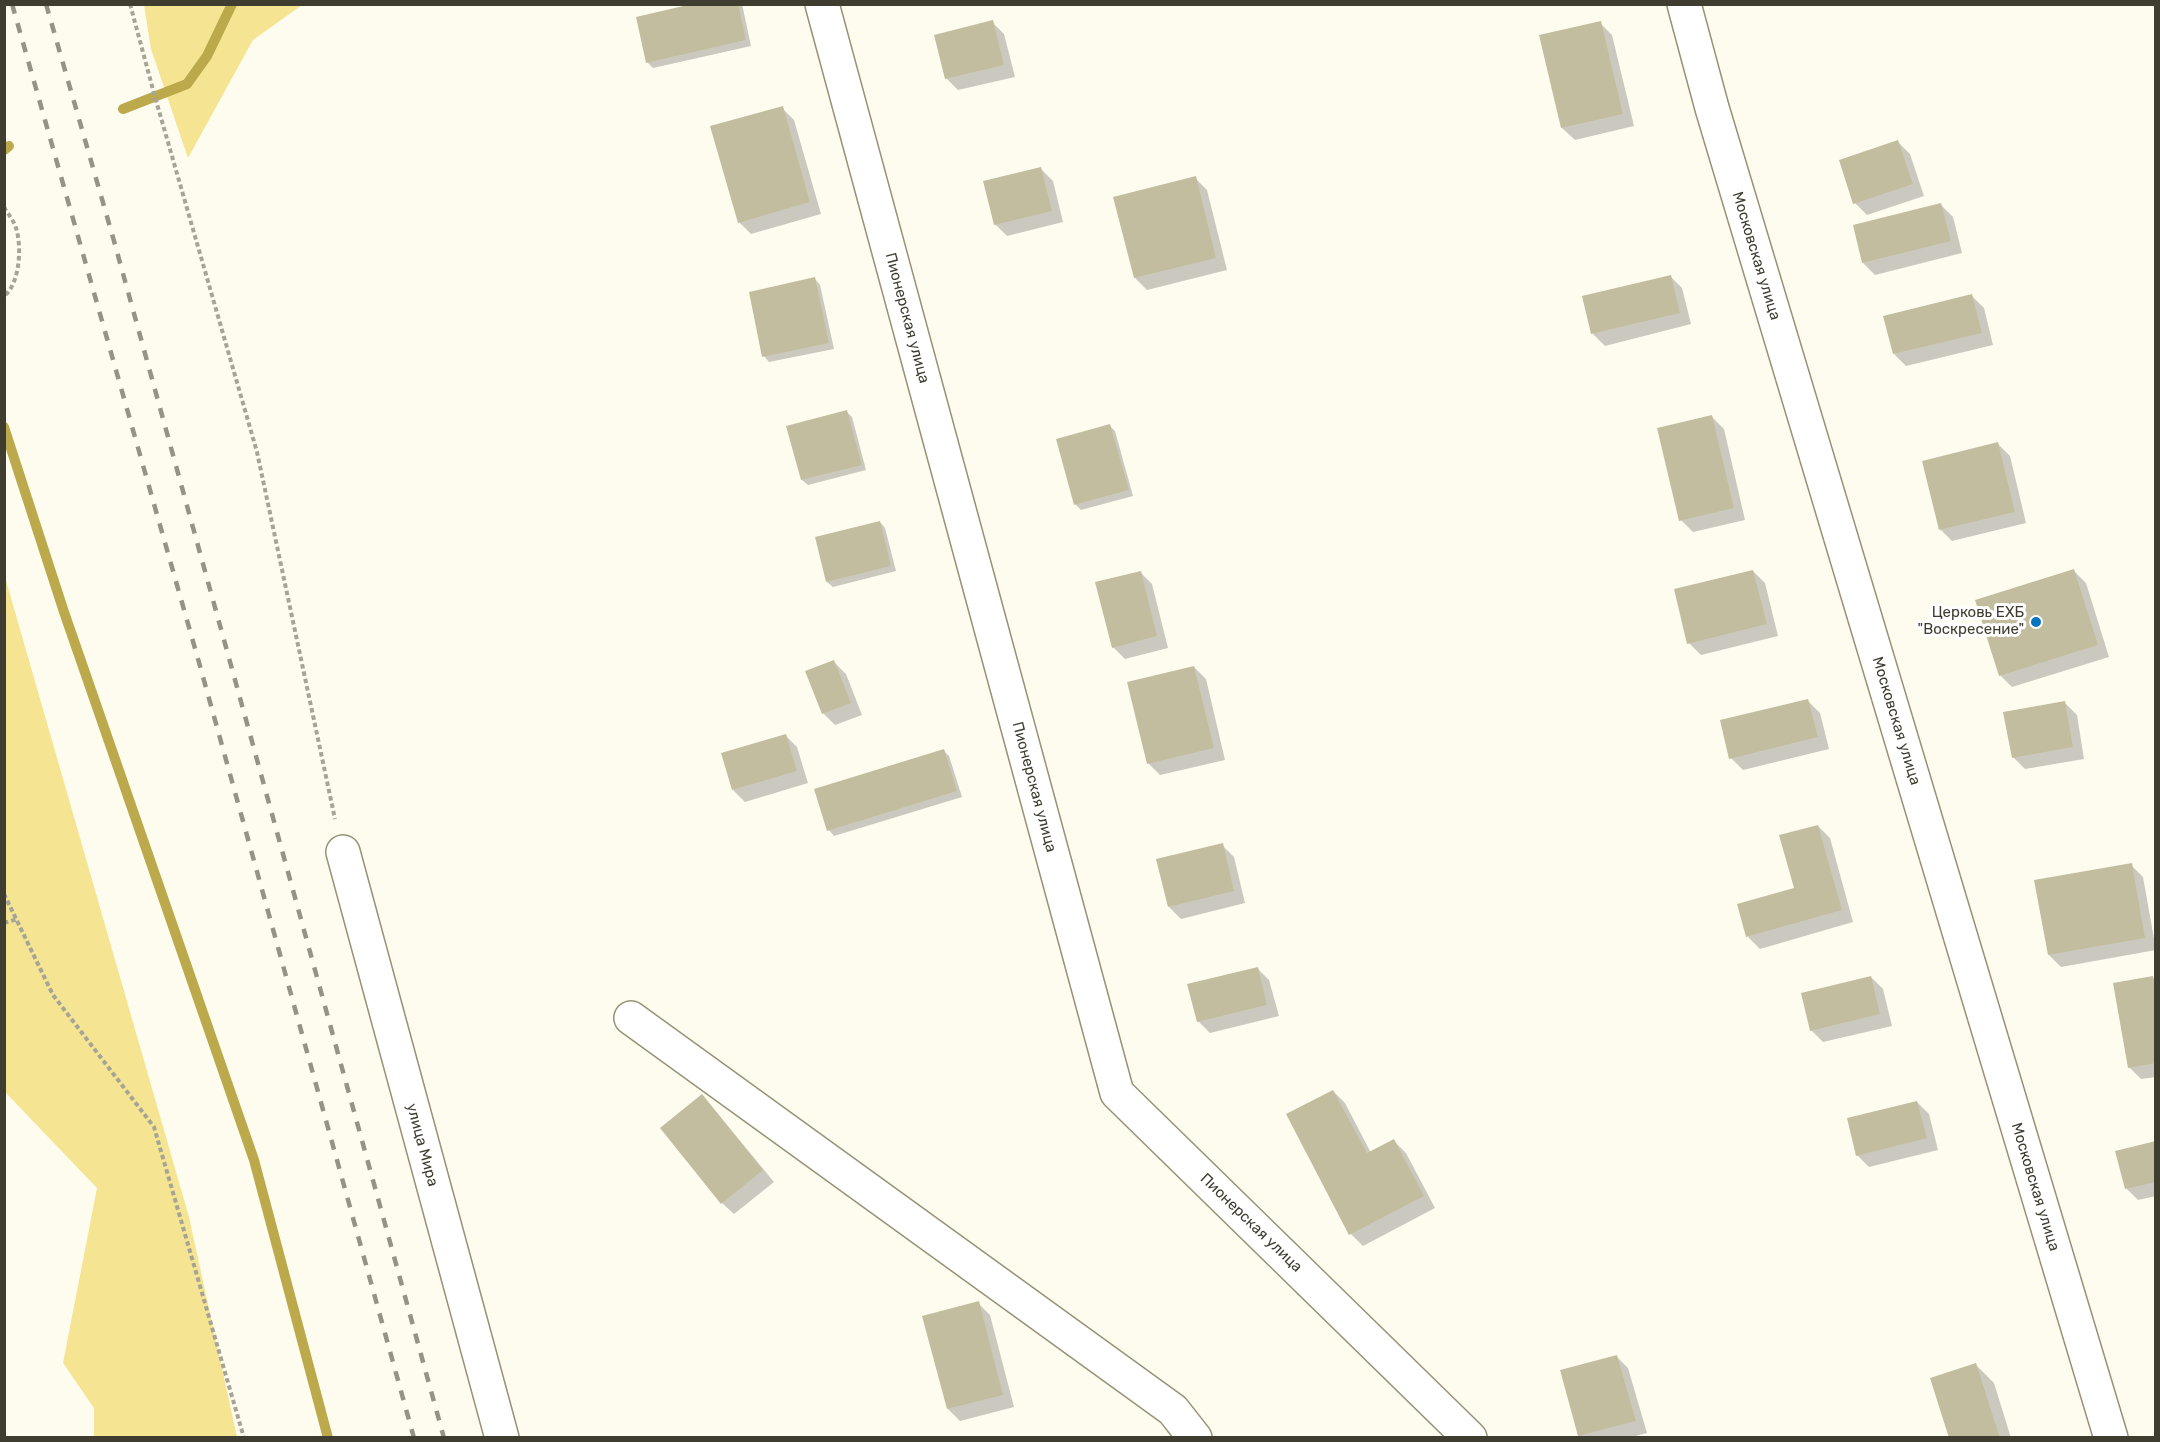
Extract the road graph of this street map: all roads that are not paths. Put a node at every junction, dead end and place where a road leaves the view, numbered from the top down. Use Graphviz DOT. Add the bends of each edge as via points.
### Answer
graph roads {
  1 [pos="822,4"];
  2 [pos="1684,4"];
  3 [pos="343,852"];
  4 [pos="631,1018"];
  5 [pos="502,1437"];
  6 [pos="1195,1437"];
  7 [pos="1470,1437"];
  8 [pos="2111,1437"];
  1 -- 7 [label="street, Пионерская улица" via="1117,1093"];
  2 -- 8 [label="street, Московская улица"];
  3 -- 5 [label="street, улица Мира"];
  4 -- 6 [label="street" via="1173,1410"];
}
